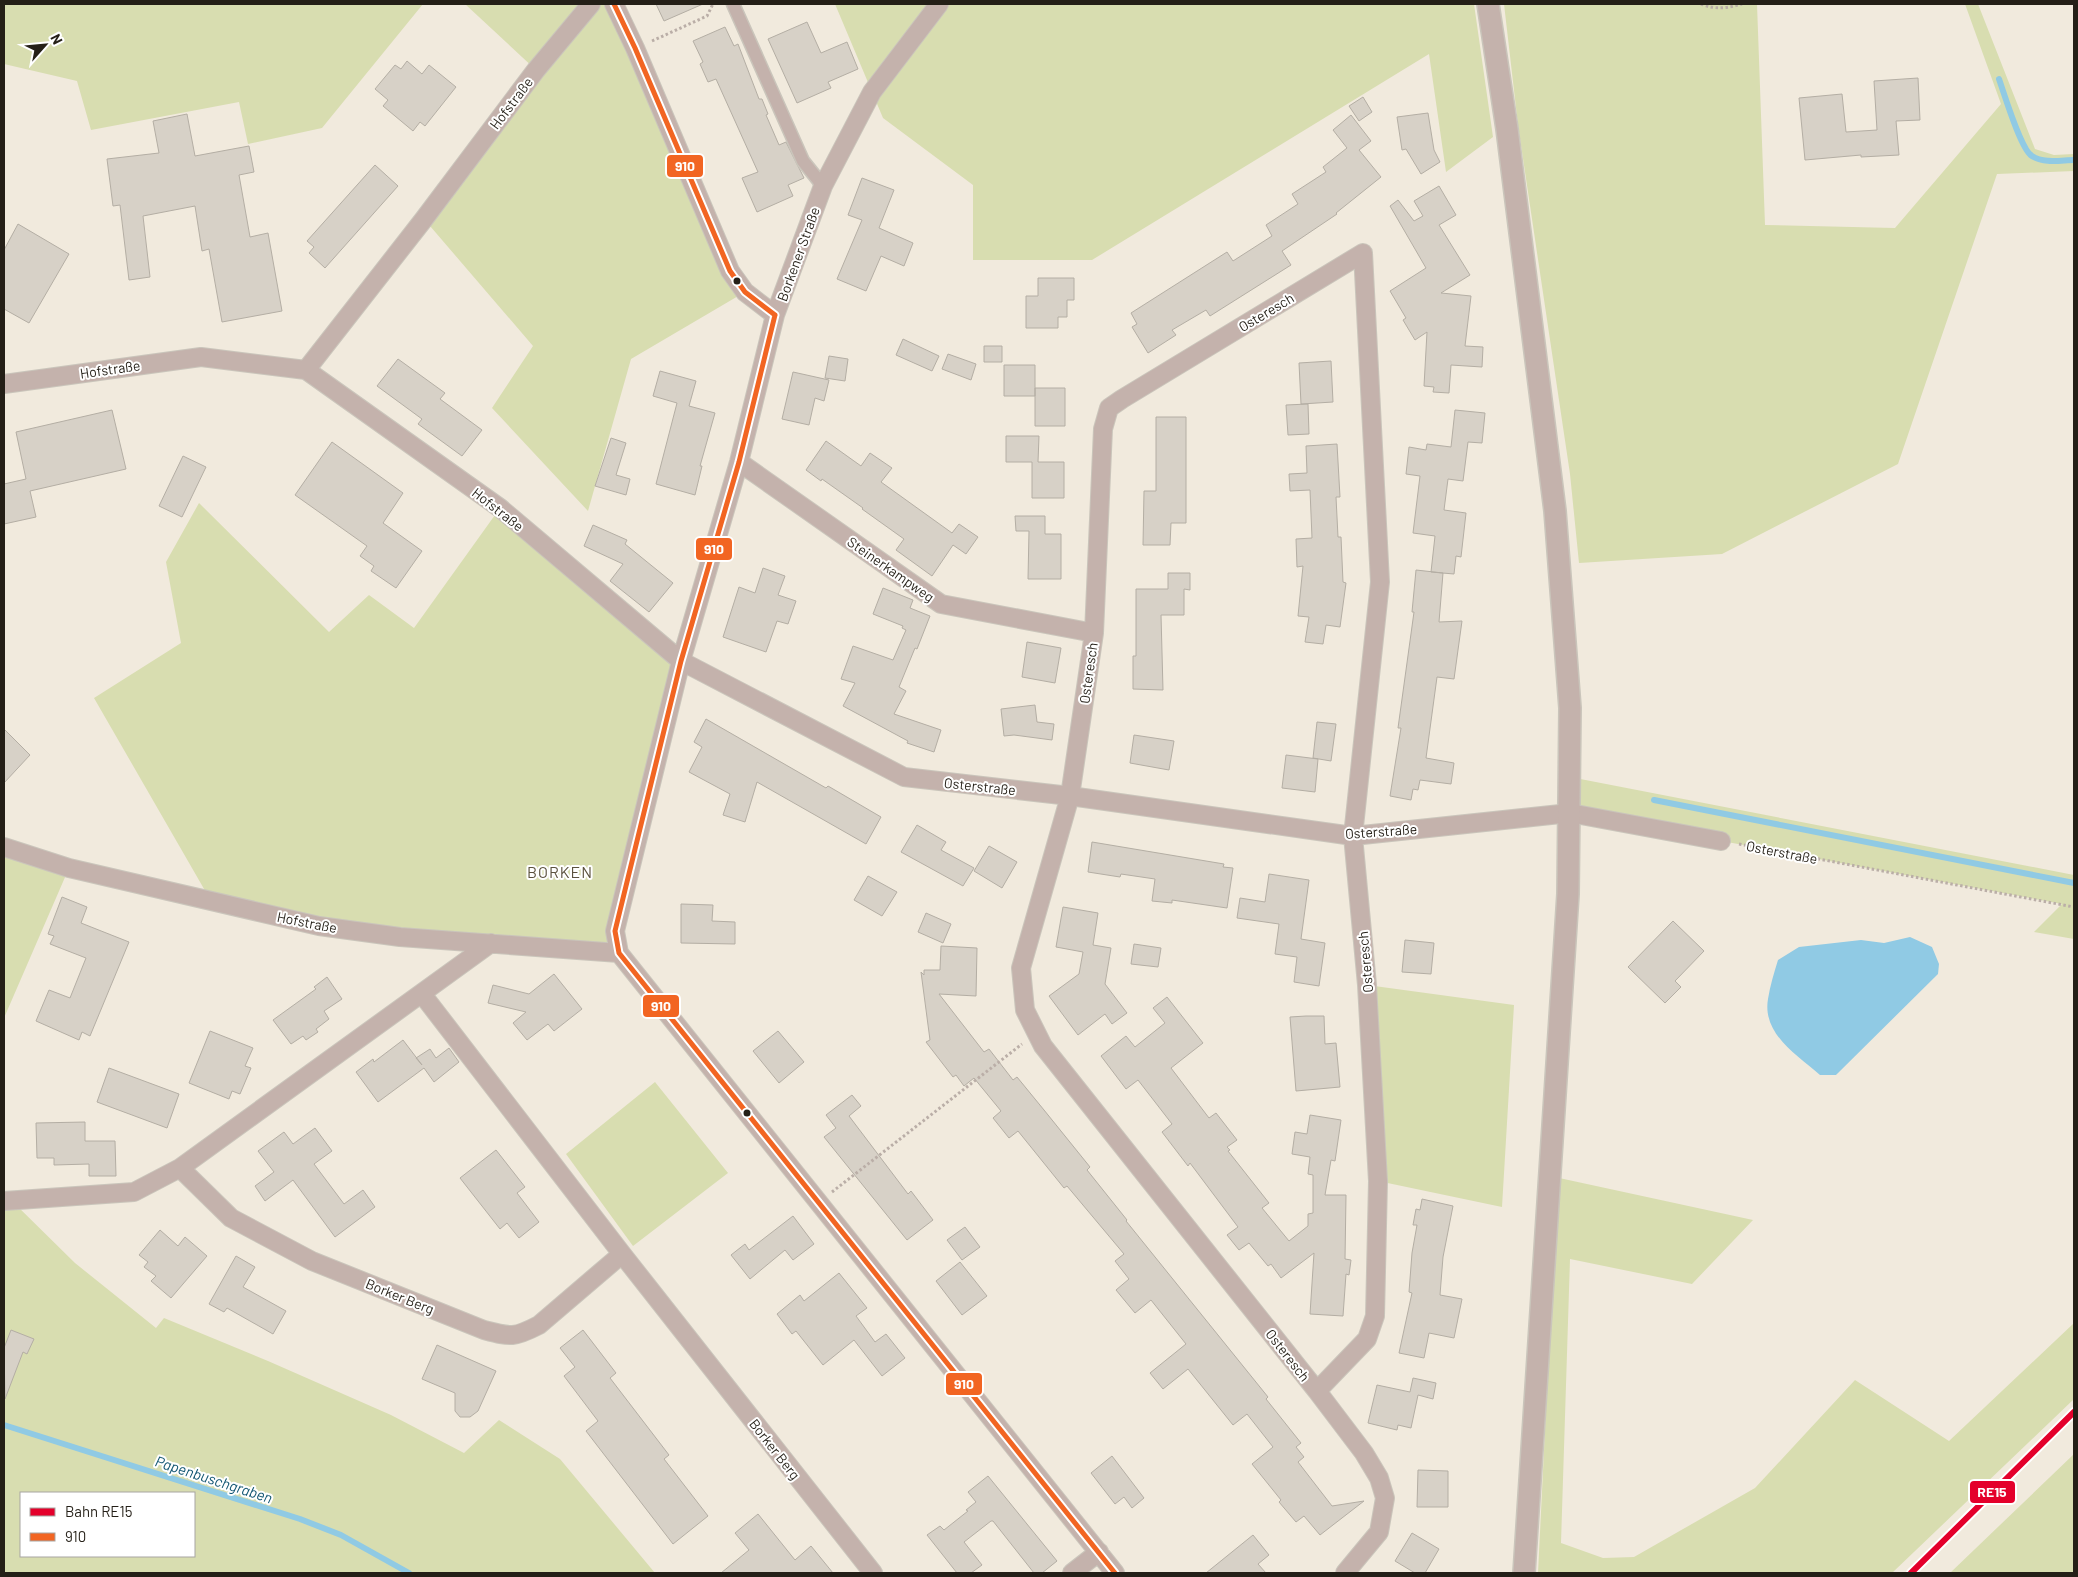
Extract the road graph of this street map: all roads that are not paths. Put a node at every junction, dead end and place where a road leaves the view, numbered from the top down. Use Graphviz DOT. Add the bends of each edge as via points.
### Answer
graph roads {
  1 [pos="591,4"];
  2 [pos="614,4"];
  3 [pos="733,4"];
  4 [pos="939,4"];
  5 [pos="1488,4"];
  6 [pos="823,186"];
  7 [pos="775,315"];
  8 [pos="306,370"];
  9 [pos="4,384"];
  10 [pos="739,462"];
  11 [pos="1094,633"];
  12 [pos="681,661"];
  13 [pos="1070,796"];
  14 [pos="1570,813"];
  15 [pos="1353,836"];
  16 [pos="1721,840"];
  17 [pos="4,847"];
  18 [pos="491,943"];
  19 [pos="619,953"];
  20 [pos="422,994"];
  21 [pos="180,1168"];
  22 [pos="4,1201"];
  23 [pos="622,1254"];
  24 [pos="1317,1391"];
  25 [pos="1099,1552"];
  26 [pos="873,1573"];
  27 [pos="1072,1573"];
  28 [pos="1115,1573"];
  29 [pos="1345,1573"];
  30 [pos="1524,1573"];
  1 -- 8 [label="street, Hofstraße" via="536,70"];
  2 -- 7 [label="street" via="636,48 730,271 745,292"];
  3 -- 6 [label="street" via="803,161"];
  4 -- 6 [label="street, Borkener Straße" via="872,92"];
  5 -- 14 [label="street" via="1555,511 1570,708"];
  6 -- 7 [label="street, Borkener Straße"];
  7 -- 10 [label="street, Borkener Straße"];
  8 -- 9 [label="street, Hofstraße" via="201,357"];
  8 -- 12 [label="street, Hofstraße" via="500,508"];
  10 -- 11 [label="street, Steinerkampweg" via="941,604"];
  10 -- 12 [label="street, Borkener Straße"];
  11 -- 13 [label="street, Osteresch"];
  11 -- 15 [label="street, Osteresch" via="1103,429 1109,408 1363,253 1380,582"];
  12 -- 13 [label="street, Osterstraße" via="904,777"];
  12 -- 19 [label="street, Borkener Straße" via="615,931"];
  13 -- 15 [label="street, Osterstraße"];
  13 -- 24 [label="street, Osteresch" via="1021,968 1025,1010 1043,1046"];
  14 -- 15 [label="street, Osterstraße"];
  14 -- 16 [label="street, Osterstraße"];
  14 -- 30 [label="street" via="1560,1022"];
  15 -- 24 [label="street, Osteresch" via="1367,985 1378,1181 1375,1316 1367,1339"];
  17 -- 18 [label="street, Hofstraße" via="69,868 319,926"];
  18 -- 19 [label="street, Hofstraße"];
  18 -- 20 [label="street"];
  19 -- 25 [label="street"];
  20 -- 21 [label="street"];
  20 -- 23 [label="street, Borker Berg"];
  21 -- 22 [label="street" via="134,1192"];
  21 -- 23 [label="street, Borker Berg" via="232,1218 312,1260 484,1330 508,1336 524,1333 539,1325"];
  23 -- 26 [label="street, Borker Berg"];
  24 -- 29 [label="street, Osteresch" via="1364,1453 1386,1498 1379,1532"];
  25 -- 27 [label="street"];
  25 -- 28 [label="street"];
}
